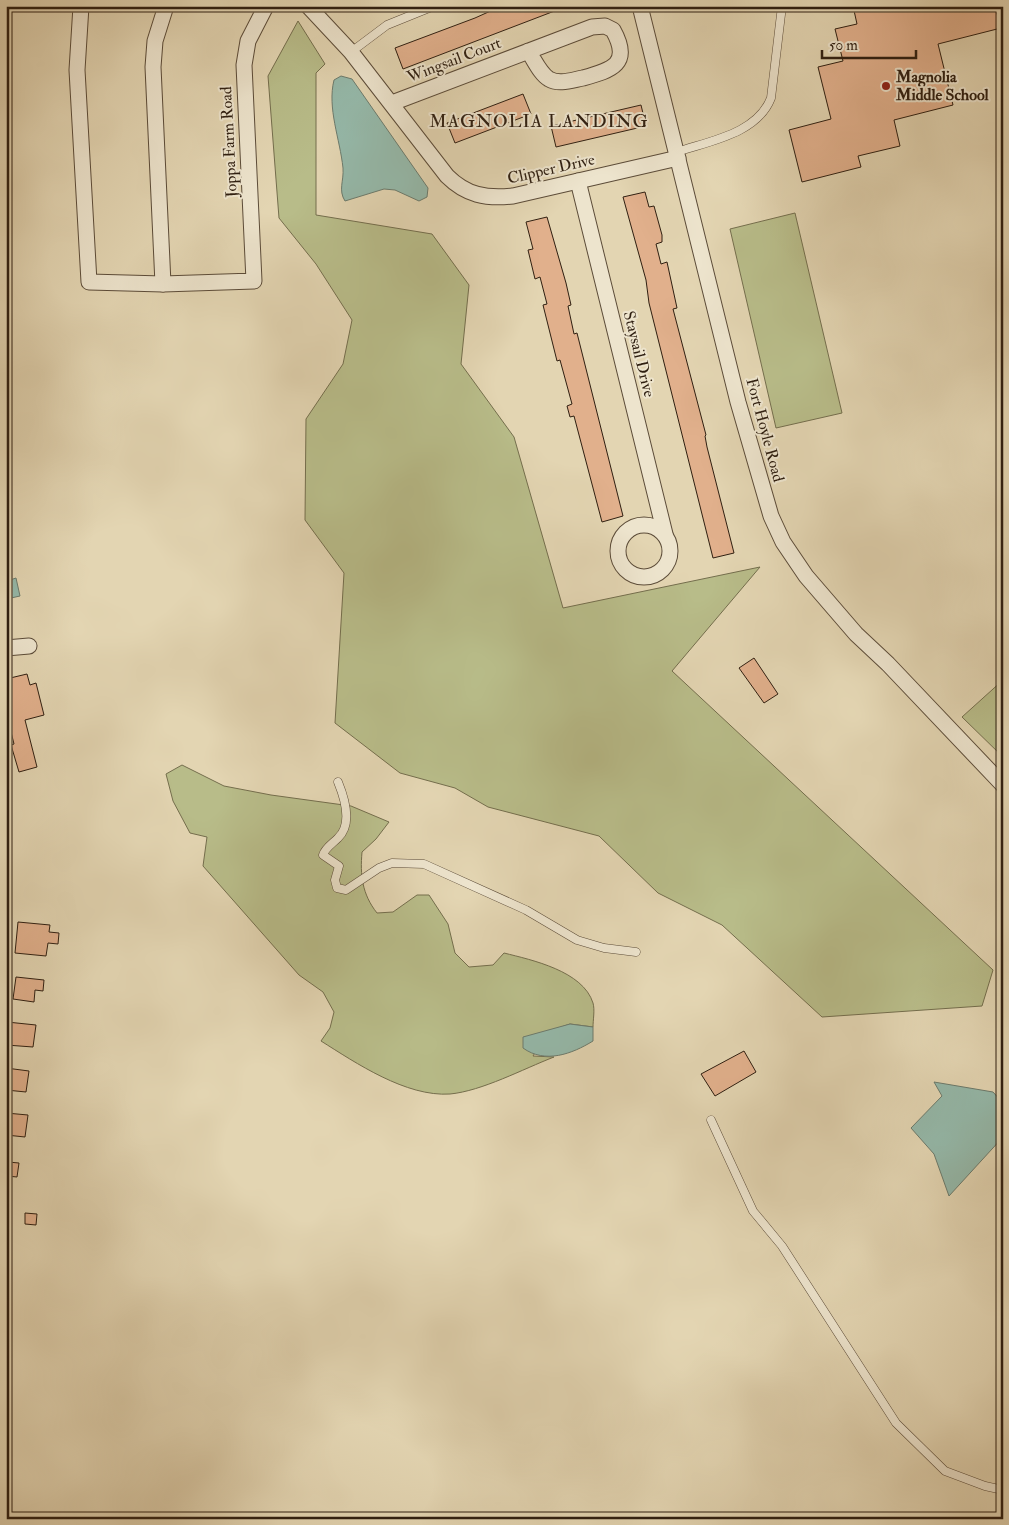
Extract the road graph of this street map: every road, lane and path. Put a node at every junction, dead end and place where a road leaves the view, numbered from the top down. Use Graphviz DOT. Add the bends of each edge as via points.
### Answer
graph roads {
  1 [pos="81,6"];
  2 [pos="166,6"];
  3 [pos="266,6"];
  4 [pos="308,6"];
  5 [pos="434,6"];
  6 [pos="640,6"];
  7 [pos="782,6"];
  8 [pos="528,51"];
  9 [pos="351,52"];
  10 [pos="392,103"];
  11 [pos="677,155"];
  12 [pos="578,181"];
  13 [pos="163,284"];
  14 [pos="665,534"];
  15 [pos="29,646"];
  16 [pos="6,648"];
  17 [pos="338,782"];
  18 [pos="1003,785"];
  19 [pos="636,952"];
  20 [pos="712,1120"];
  21 [pos="1003,1490"];
  1 -- 13 [label="street" via="77,70 89,282"];
  2 -- 13 [label="street" via="155,41 153,67"];
  3 -- 13 [label="street, Joppa Farm Road" via="248,41 244,75 254,281"];
  4 -- 9 [label="street, Clipper Drive"];
  5 -- 9 [label="lane" via="387,25"];
  6 -- 11 [label="street, Fort Hoyle Road"];
  7 -- 11 [label="lane" via="771,98 767,107 745,128"];
  8 -- 8 [label="street, Wingsail Court" via="592,27 605,26 613,30 617,38 620,57 617,65 608,71 558,82 548,79"];
  8 -- 10 [label="street, Wingsail Court"];
  9 -- 10 [label="street, Clipper Drive"];
  10 -- 12 [label="street, Clipper Drive" via="447,176 464,191 477,196 502,198"];
  11 -- 12 [label="street, Clipper Drive"];
  11 -- 18 [label="street, Fort Hoyle Road" via="741,411 771,516 783,542 806,576 856,634"];
  12 -- 14 [label="street, Staysail Drive"];
  15 -- 16 [label="street"];
  17 -- 19 [label="lane" via="343,794 346,822 342,834 324,850 323,856 339,866 335,880 338,888 346,890 392,863 424,864 526,910 577,940"];
  20 -- 21 [label="lane" via="753,1211 782,1246 896,1423 945,1470"];
}
